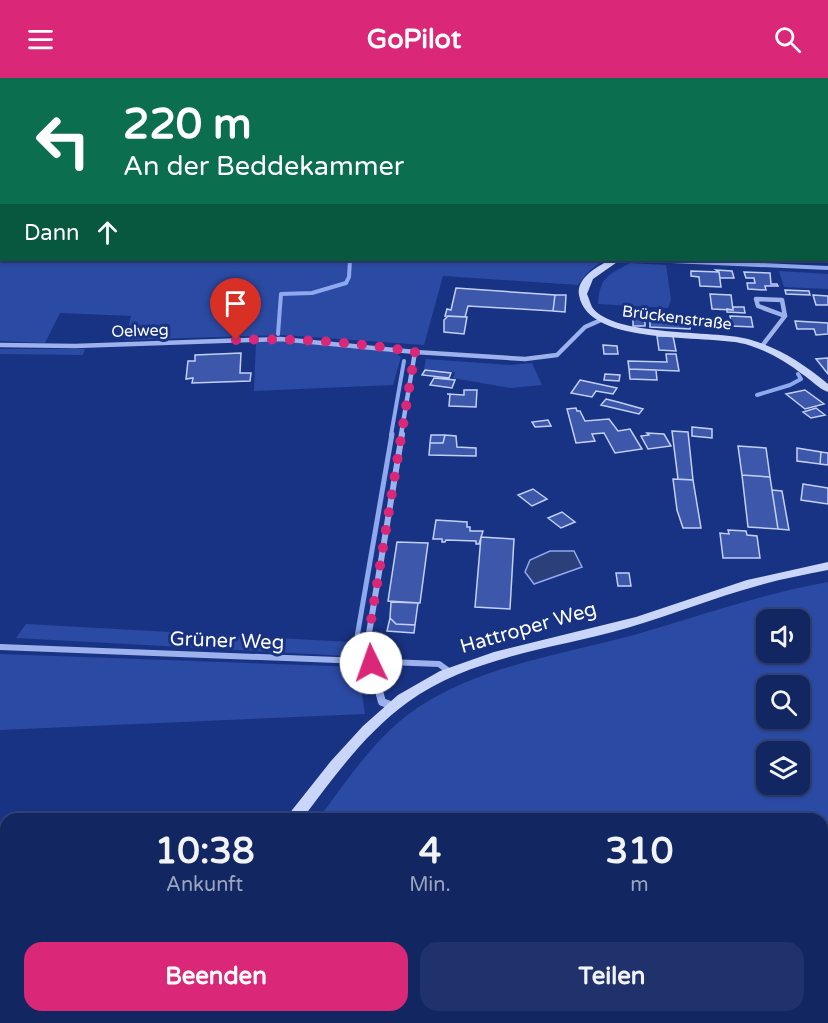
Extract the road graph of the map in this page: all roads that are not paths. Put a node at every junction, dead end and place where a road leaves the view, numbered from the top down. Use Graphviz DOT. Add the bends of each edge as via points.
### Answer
graph roads {
  1 [pos="614,261"];
  2 [pos="785,316"];
  3 [pos="601,320"];
  4 [pos="0,345"];
  5 [pos="762,346"];
  6 [pos="415,352"];
  7 [pos="828,389"];
  8 [pos="828,566"];
  9 [pos="0,647"];
  10 [pos="371,663"];
  11 [pos="451,673"];
  12 [pos="393,706"];
  13 [pos="298,813"];
  1 -- 3 [label="main road, Brückenstraße" via="602,266 584,287 582,296 588,311"];
  2 -- 2 [label="street, Brückenstraße" via="782,300 756,298 758,306"];
  2 -- 5 [label="street"];
  3 -- 5 [label="main road, Brückenstraße" via="621,328 724,336"];
  3 -- 6 [label="street, Oelweg" via="585,327 557,355 525,359"];
  4 -- 6 [label="street, Oelweg" via="280,339"];
  5 -- 7 [label="main road, Brückenstraße" via="786,357"];
  6 -- 10 [label="street" via="369,633"];
  8 -- 11 [label="main road, Hattroper Weg" via="770,578"];
  9 -- 10 [label="street, Grüner Weg"];
  10 -- 11 [label="street, Grüner Weg" via="439,664"];
  10 -- 12 [label="street" via="382,702"];
  11 -- 12 [label="main road, Hattroper Weg" via="422,686"];
  12 -- 13 [label="main road, Hattroper Weg" via="341,758"];
}
